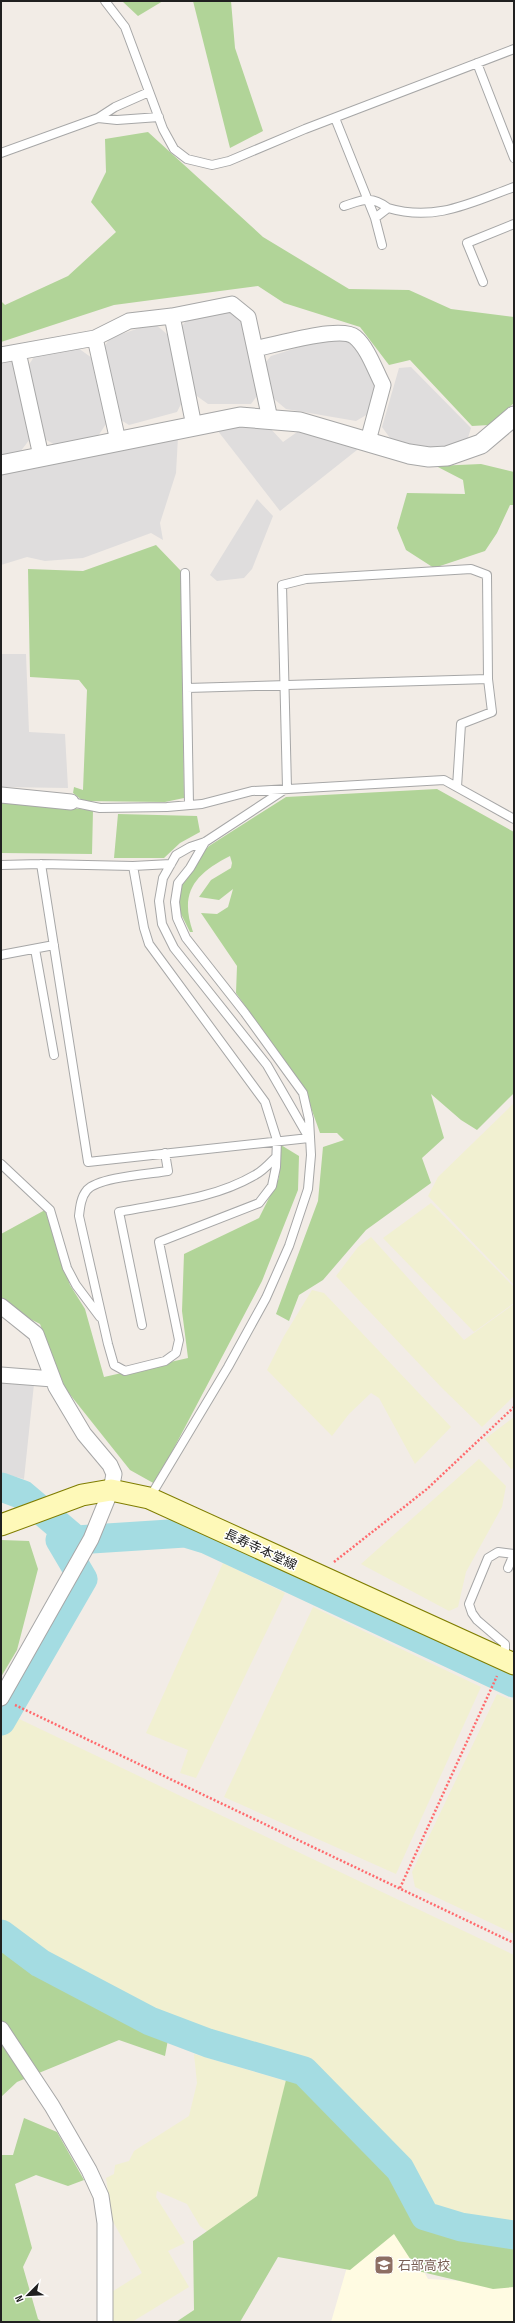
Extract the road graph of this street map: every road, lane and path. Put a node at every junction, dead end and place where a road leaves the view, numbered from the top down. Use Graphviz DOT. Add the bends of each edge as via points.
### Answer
graph roads {
  1 [pos="105,1"];
  2 [pos="514,49"];
  3 [pos="477,63"];
  4 [pos="149,92"];
  5 [pos="158,117"];
  6 [pos="98,118"];
  7 [pos="335,118"];
  8 [pos="1,153"];
  9 [pos="514,158"];
  10 [pos="514,187"];
  11 [pos="368,199"];
  12 [pos="344,206"];
  13 [pos="388,208"];
  14 [pos="375,218"];
  15 [pos="514,224"];
  16 [pos="382,245"];
  17 [pos="483,282"];
  18 [pos="172,316"];
  19 [pos="95,338"];
  20 [pos="255,349"];
  21 [pos="18,352"];
  22 [pos="1,355"];
  23 [pos="514,416"];
  24 [pos="270,419"];
  25 [pos="194,426"];
  26 [pos="118,441"];
  27 [pos="368,441"];
  28 [pos="41,456"];
  29 [pos="1,465"];
  30 [pos="185,573"];
  31 [pos="488,679"];
  32 [pos="285,687"];
  33 [pos="187,688"];
  34 [pos="457,787"];
  35 [pos="287,788"];
  36 [pos="1,795"];
  37 [pos="71,802"];
  38 [pos="189,805"];
  39 [pos="514,819"];
  40 [pos="205,842"];
  41 [pos="42,864"];
  42 [pos="171,864"];
  43 [pos="1,865"];
  44 [pos="133,866"];
  45 [pos="54,945"];
  46 [pos="35,949"];
  47 [pos="1,955"];
  48 [pos="54,1055"];
  49 [pos="309,1138"];
  50 [pos="277,1140"];
  51 [pos="165,1153"];
  52 [pos="276,1157"];
  53 [pos="1,1164"];
  54 [pos="1,1306"];
  55 [pos="102,1319"];
  56 [pos="142,1325"];
  57 [pos="1,1375"];
  58 [pos="53,1379"];
  59 [pos="514,1407"];
  60 [pos="111,1490"];
  61 [pos="149,1498"];
  62 [pos="2,1524"];
  63 [pos="514,1554"];
  64 [pos="508,1568"];
  65 [pos="320,1576"];
  66 [pos="509,1662"];
  67 [pos="494,1684"];
  68 [pos="5,1700"];
  69 [pos="400,1888"];
  70 [pos="514,1943"];
  71 [pos="1,2029"];
  72 [pos="105,2322"];
  1 -- 4 [label="lane" via="125,27"];
  2 -- 3 [label="lane"];
  3 -- 7 [label="lane"];
  3 -- 9 [label="lane"];
  4 -- 5 [label="lane"];
  4 -- 6 [label="lane" via="115,106"];
  5 -- 6 [label="lane" via="117,120"];
  5 -- 7 [label="lane" via="174,149 187,159 212,165 229,161"];
  6 -- 8 [label="lane"];
  7 -- 11 [label="lane"];
  10 -- 13 [label="lane" via="454,209 408,214"];
  11 -- 12 [label="lane"];
  11 -- 13 [label="lane" via="377,200"];
  11 -- 14 [label="lane"];
  13 -- 14 [label="lane"];
  14 -- 16 [label="lane"];
  15 -- 17 [label="lane" via="467,243"];
  18 -- 19 [label="street" via="129,321"];
  18 -- 20 [label="street" via="232,304 248,317"];
  18 -- 25 [label="street"];
  19 -- 21 [label="street"];
  19 -- 26 [label="street"];
  20 -- 24 [label="street"];
  20 -- 27 [label="street" via="331,332 354,336 362,345 383,385"];
  21 -- 22 [label="street"];
  21 -- 28 [label="street"];
  23 -- 27 [label="street" via="481,444 447,456 409,454"];
  24 -- 25 [label="street" via="240,417"];
  24 -- 27 [label="street" via="300,422"];
  25 -- 26 [label="street"];
  26 -- 28 [label="street"];
  28 -- 29 [label="street"];
  30 -- 33 [label="lane"];
  31 -- 32 [label="lane"];
  31 -- 32 [label="lane" via="486,575 471,569 306,579 282,585"];
  31 -- 34 [label="lane" via="492,712 461,724"];
  32 -- 33 [label="lane"];
  32 -- 35 [label="lane"];
  33 -- 38 [label="lane"];
  34 -- 35 [label="lane" via="444,780"];
  34 -- 39 [label="lane"];
  35 -- 38 [label="lane" via="252,791"];
  35 -- 40 [label="lane"];
  36 -- 37 [label="street"];
  37 -- 38 [label="lane" via="100,808"];
  40 -- 42 [label="lane" via="176,855"];
  40 -- 49 [label="lane" via="190,868 178,882 175,902 177,918 186,938 303,1094 309,1119"];
  41 -- 43 [label="lane"];
  41 -- 44 [label="lane"];
  41 -- 45 [label="lane"];
  42 -- 44 [label="lane"];
  42 -- 49 [label="lane" via="163,878 159,901 162,924 174,948 267,1065"];
  44 -- 50 [label="lane" via="149,944 265,1102"];
  45 -- 46 [label="lane"];
  45 -- 51 [label="lane" via="88,1162"];
  46 -- 47 [label="lane"];
  46 -- 48 [label="lane"];
  49 -- 50 [label="lane"];
  49 -- 61 [label="lane" via="311,1155 308,1189 266,1298 228,1367"];
  50 -- 51 [label="lane"];
  50 -- 52 [label="lane"];
  51 -- 55 [label="lane" via="168,1171 100,1182 88,1189 81,1202 79,1216"];
  52 -- 55 [label="lane" via="272,1186 259,1203 159,1242 179,1340 176,1353 165,1361 125,1371 114,1365"];
  52 -- 56 [label="lane" via="257,1175 234,1186 206,1195 119,1212"];
  53 -- 55 [label="lane" via="50,1210 67,1268 76,1286"];
  54 -- 58 [label="street" via="36,1334"];
  57 -- 58 [label="street"];
  58 -- 60 [label="street" via="84,1434 110,1465 114,1474"];
  59 -- 65 [label="path" via="427,1489 346,1551"];
  60 -- 61 [label="main road, 長寿寺本堂線"];
  60 -- 62 [label="main road, 長寿寺本堂線" via="82,1495"];
  60 -- 68 [label="street" via="79,1561"];
  61 -- 65 [label="main road, 長寿寺本堂線"];
  63 -- 64 [label="lane"];
  63 -- 66 [label="lane" via="498,1552 488,1558 469,1604 477,1620 505,1644"];
  65 -- 66 [label="main road, 長寿寺本堂線"];
  67 -- 69 [label="path"];
  68 -- 69 [label="path"];
  69 -- 70 [label="path"];
  71 -- 72 [label="street" via="52,2106 101,2196 105,2223"];
}
